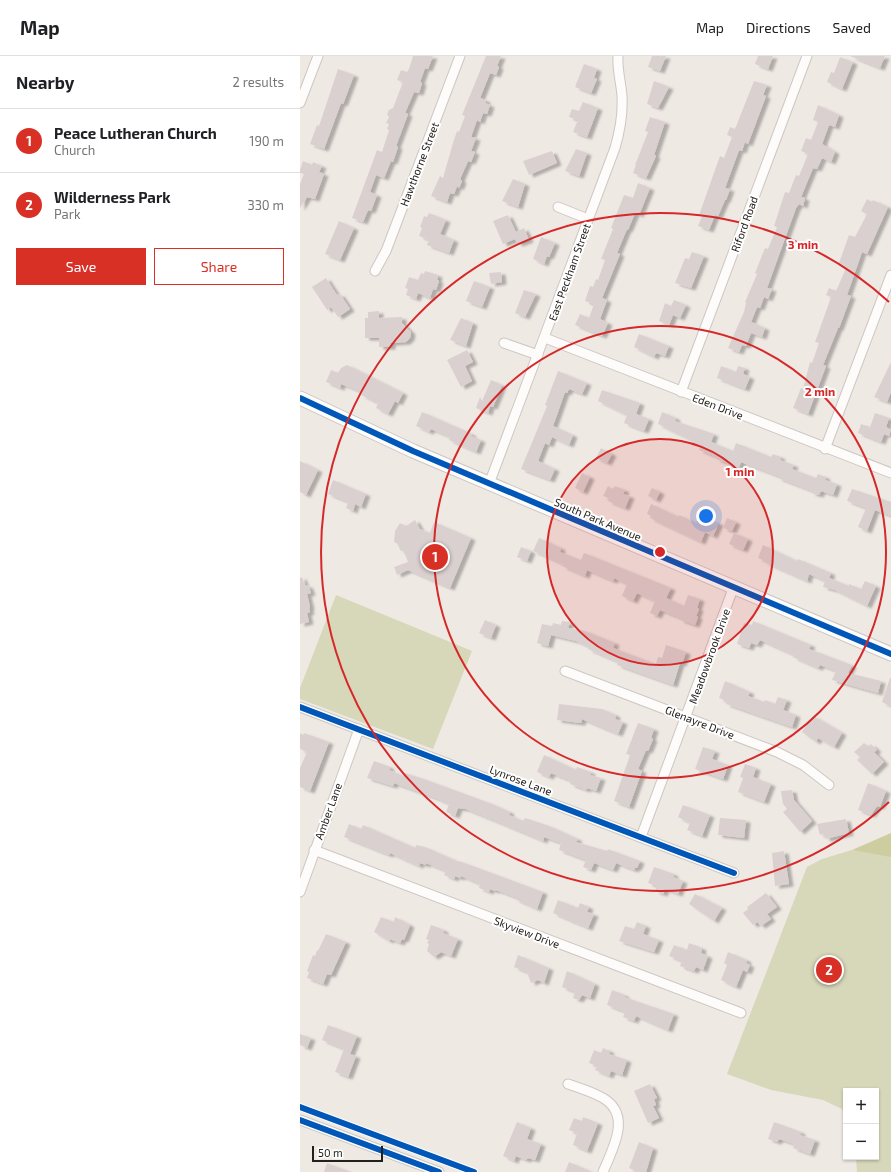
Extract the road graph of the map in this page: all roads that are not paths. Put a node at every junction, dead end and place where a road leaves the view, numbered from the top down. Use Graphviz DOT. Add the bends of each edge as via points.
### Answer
graph roads {
  1 [pos="318,56"];
  2 [pos="460,56"];
  3 [pos="618,56"];
  4 [pos="807,56"];
  5 [pos="300,103"];
  6 [pos="558,208"];
  7 [pos="588,219"];
  8 [pos="375,272"];
  9 [pos="891,275"];
  10 [pos="545,338"];
  11 [pos="504,343"];
  12 [pos="538,355"];
  13 [pos="681,392"];
  14 [pos="300,398"];
  15 [pos="825,448"];
  16 [pos="891,473"];
  17 [pos="489,484"];
  18 [pos="734,586"];
  19 [pos="891,654"];
  20 [pos="565,671"];
  21 [pos="300,707"];
  22 [pos="687,717"];
  23 [pos="358,729"];
  24 [pos="829,785"];
  25 [pos="642,837"];
  26 [pos="314,850"];
  27 [pos="734,873"];
  28 [pos="300,892"];
  29 [pos="741,1013"];
  30 [pos="568,1084"];
  31 [pos="300,1120"];
  32 [pos="439,1172"];
  33 [pos="604,1172"];
  1 -- 5 [label="street"];
  2 -- 8 [label="street, Hawthorne Street" via="386,251"];
  3 -- 7 [label="street, East Peckham Street" via="622,96 621,129"];
  4 -- 13 [label="street, Riford Road"];
  6 -- 7 [label="street"];
  7 -- 10 [label="street, East Peckham Street"];
  9 -- 15 [label="street"];
  10 -- 12 [label="street, East Peckham Street"];
  10 -- 13 [label="street, Eden Drive"];
  11 -- 12 [label="street"];
  12 -- 17 [label="street, East Peckham Street"];
  13 -- 15 [label="street, Eden Drive"];
  14 -- 17 [label="main road, South Park Avenue"];
  15 -- 16 [label="street, Eden Drive"];
  17 -- 18 [label="main road, South Park Avenue"];
  18 -- 19 [label="main road, South Park Avenue"];
  18 -- 22 [label="street, Meadowbrook Drive"];
  20 -- 22 [label="street, Glenayre Drive"];
  21 -- 23 [label="street, Lynrose Lane"];
  22 -- 24 [label="street, Glenayre Drive" via="790,758"];
  22 -- 25 [label="street, Meadowbrook Drive"];
  23 -- 25 [label="street, Lynrose Lane"];
  23 -- 26 [label="street, Amber Lane"];
  25 -- 27 [label="street, Lynrose Lane"];
  26 -- 28 [label="street, Amber Lane"];
  26 -- 29 [label="street, Skyview Drive"];
  30 -- 33 [label="street" via="601,1097 618,1112 618,1135"];
  31 -- 32 [label="street"];
}
